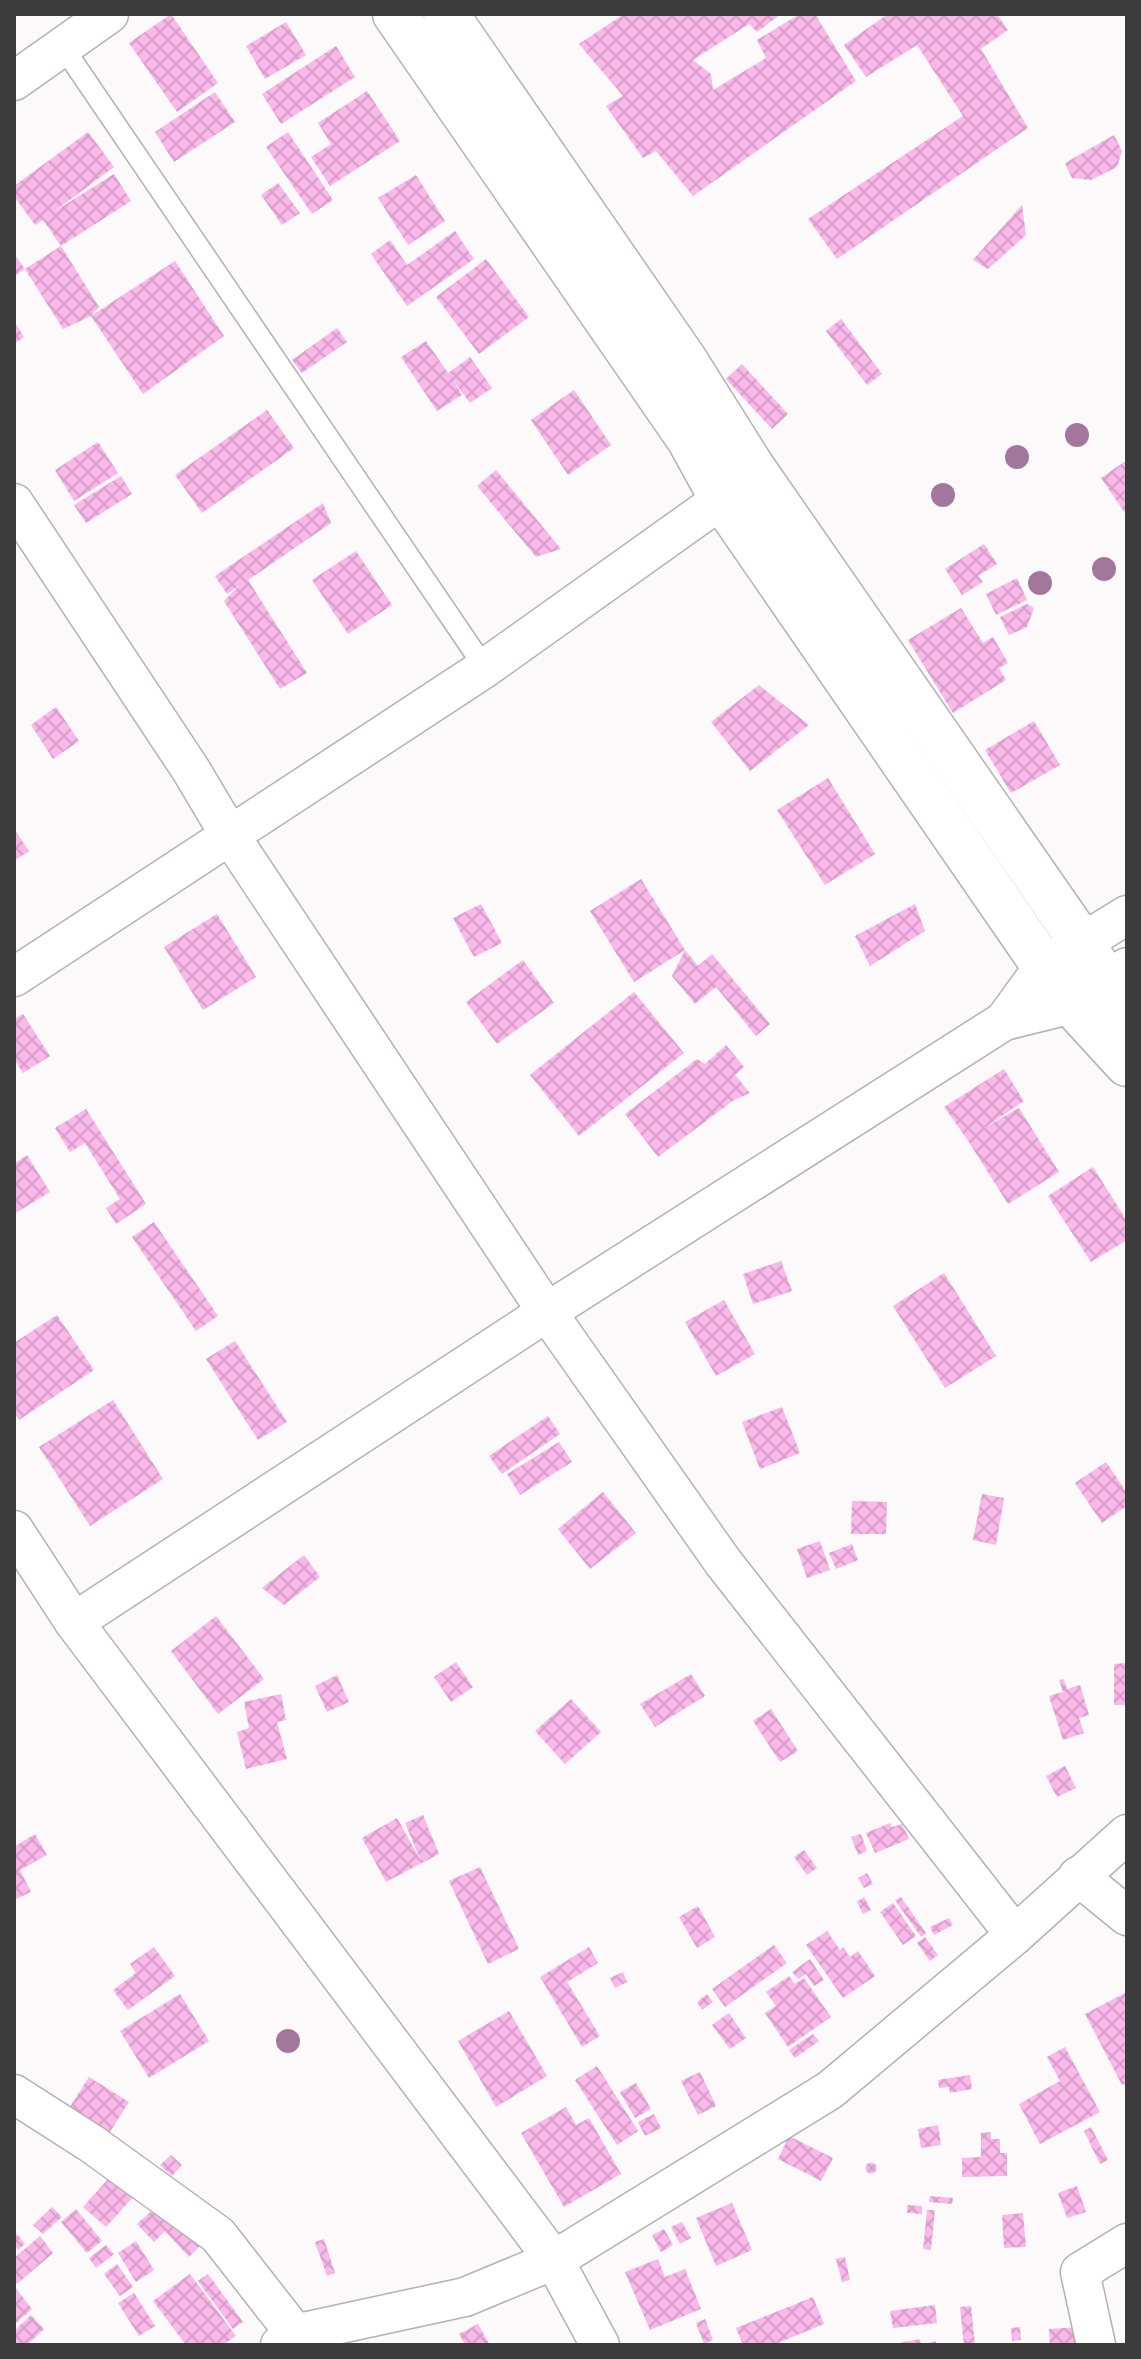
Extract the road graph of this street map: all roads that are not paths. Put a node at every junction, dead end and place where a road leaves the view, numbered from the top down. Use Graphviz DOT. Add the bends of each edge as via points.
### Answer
graph roads {
  1 [pos="109,14"];
  2 [pos="395,14"];
  3 [pos="446,14"];
  4 [pos="63,47"];
  5 [pos="14,81"];
  6 [pos="752,467"];
  7 [pos="722,499"];
  8 [pos="14,503"];
  9 [pos="485,668"];
  10 [pos="229,834"];
  11 [pos="1127,915"];
  12 [pos="1082,943"];
  13 [pos="1044,966"];
  14 [pos="14,977"];
  15 [pos="1102,984"];
  16 [pos="1004,1021"];
  17 [pos="1127,1044"];
  18 [pos="1127,1064"];
  19 [pos="547,1312"];
  20 [pos="14,1530"];
  21 [pos="74,1622"];
  22 [pos="1127,1834"];
  23 [pos="1078,1876"];
  24 [pos="1127,1916"];
  25 [pos="1015,1935"];
  26 [pos="14,2094"];
  27 [pos="1127,2243"];
  28 [pos="554,2260"];
  29 [pos="293,2341"];
  30 [pos="600,2345"];
  31 [pos="1096,2345"];
  1 -- 4 [label="street"];
  2 -- 7 [label="street" via="689,439"];
  3 -- 6 [label="street" via="684,359"];
  4 -- 5 [label="street"];
  4 -- 9 [label="lane"];
  6 -- 7 [label="street"];
  6 -- 12 [label="street"];
  7 -- 9 [label="street"];
  7 -- 13 [label="street"];
  8 -- 10 [label="street"];
  9 -- 10 [label="street"];
  10 -- 14 [label="street"];
  10 -- 19 [label="street"];
  11 -- 12 [label="street"];
  12 -- 13 [label="street"];
  12 -- 15 [label="street"];
  13 -- 15 [label="street"];
  13 -- 16 [label="street"];
  15 -- 16 [label="street"];
  15 -- 17 [label="street"];
  15 -- 18 [label="street"];
  16 -- 19 [label="street"];
  19 -- 21 [label="street"];
  19 -- 25 [label="street" via="723,1562"];
  20 -- 21 [label="street"];
  21 -- 28 [label="street"];
  22 -- 23 [label="street"];
  23 -- 24 [label="street"];
  23 -- 25 [label="street"];
  25 -- 28 [label="street" via="830,2090"];
  26 -- 29 [label="street" via="218,2235"];
  27 -- 31 [label="street" via="1080,2272"];
  28 -- 29 [label="street" via="465,2297"];
  28 -- 30 [label="street"];
}
